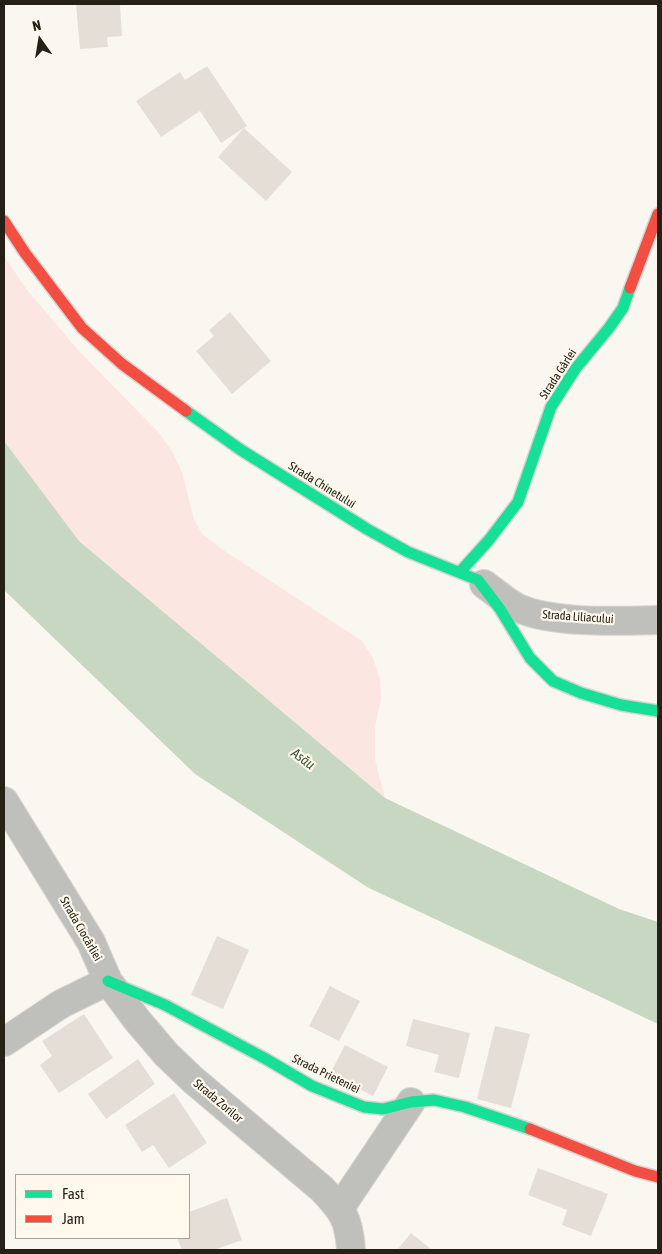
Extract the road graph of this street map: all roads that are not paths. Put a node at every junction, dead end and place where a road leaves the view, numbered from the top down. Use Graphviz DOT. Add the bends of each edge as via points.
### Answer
graph roads {
  1 [pos="658,214"];
  2 [pos="4,221"];
  3 [pos="469,576"];
  4 [pos="658,620"];
  5 [pos="658,711"];
  6 [pos="4,801"];
  7 [pos="108,982"];
  8 [pos="4,1042"];
  9 [pos="411,1102"];
  10 [pos="658,1177"];
  11 [pos="340,1208"];
  12 [pos="351,1250"];
  1 -- 3 [label="street, Strada Gârlei" via="623,308 576,368 551,407 518,502 489,540"];
  2 -- 3 [label="street, Strada Chinetului" via="82,328 122,364 241,450 316,498 408,552"];
  3 -- 4 [label="street, Strada Liliacului" via="518,608 548,618"];
  3 -- 5 [label="street" via="493,598 530,658 554,681 621,705"];
  6 -- 7 [label="street, Strada Ciocârliei" via="91,942"];
  7 -- 8 [label="street" via="61,1004"];
  7 -- 9 [label="street, Strada Prieteniei" via="165,1005 312,1086 364,1107 383,1109"];
  7 -- 11 [label="street, Strada Zorilor" via="166,1054"];
  9 -- 10 [label="street, Strada Prieteniei" via="434,1100 465,1107"];
  9 -- 11 [label="street"];
  11 -- 12 [label="street, Strada Zorilor" via="348,1225"];
}
